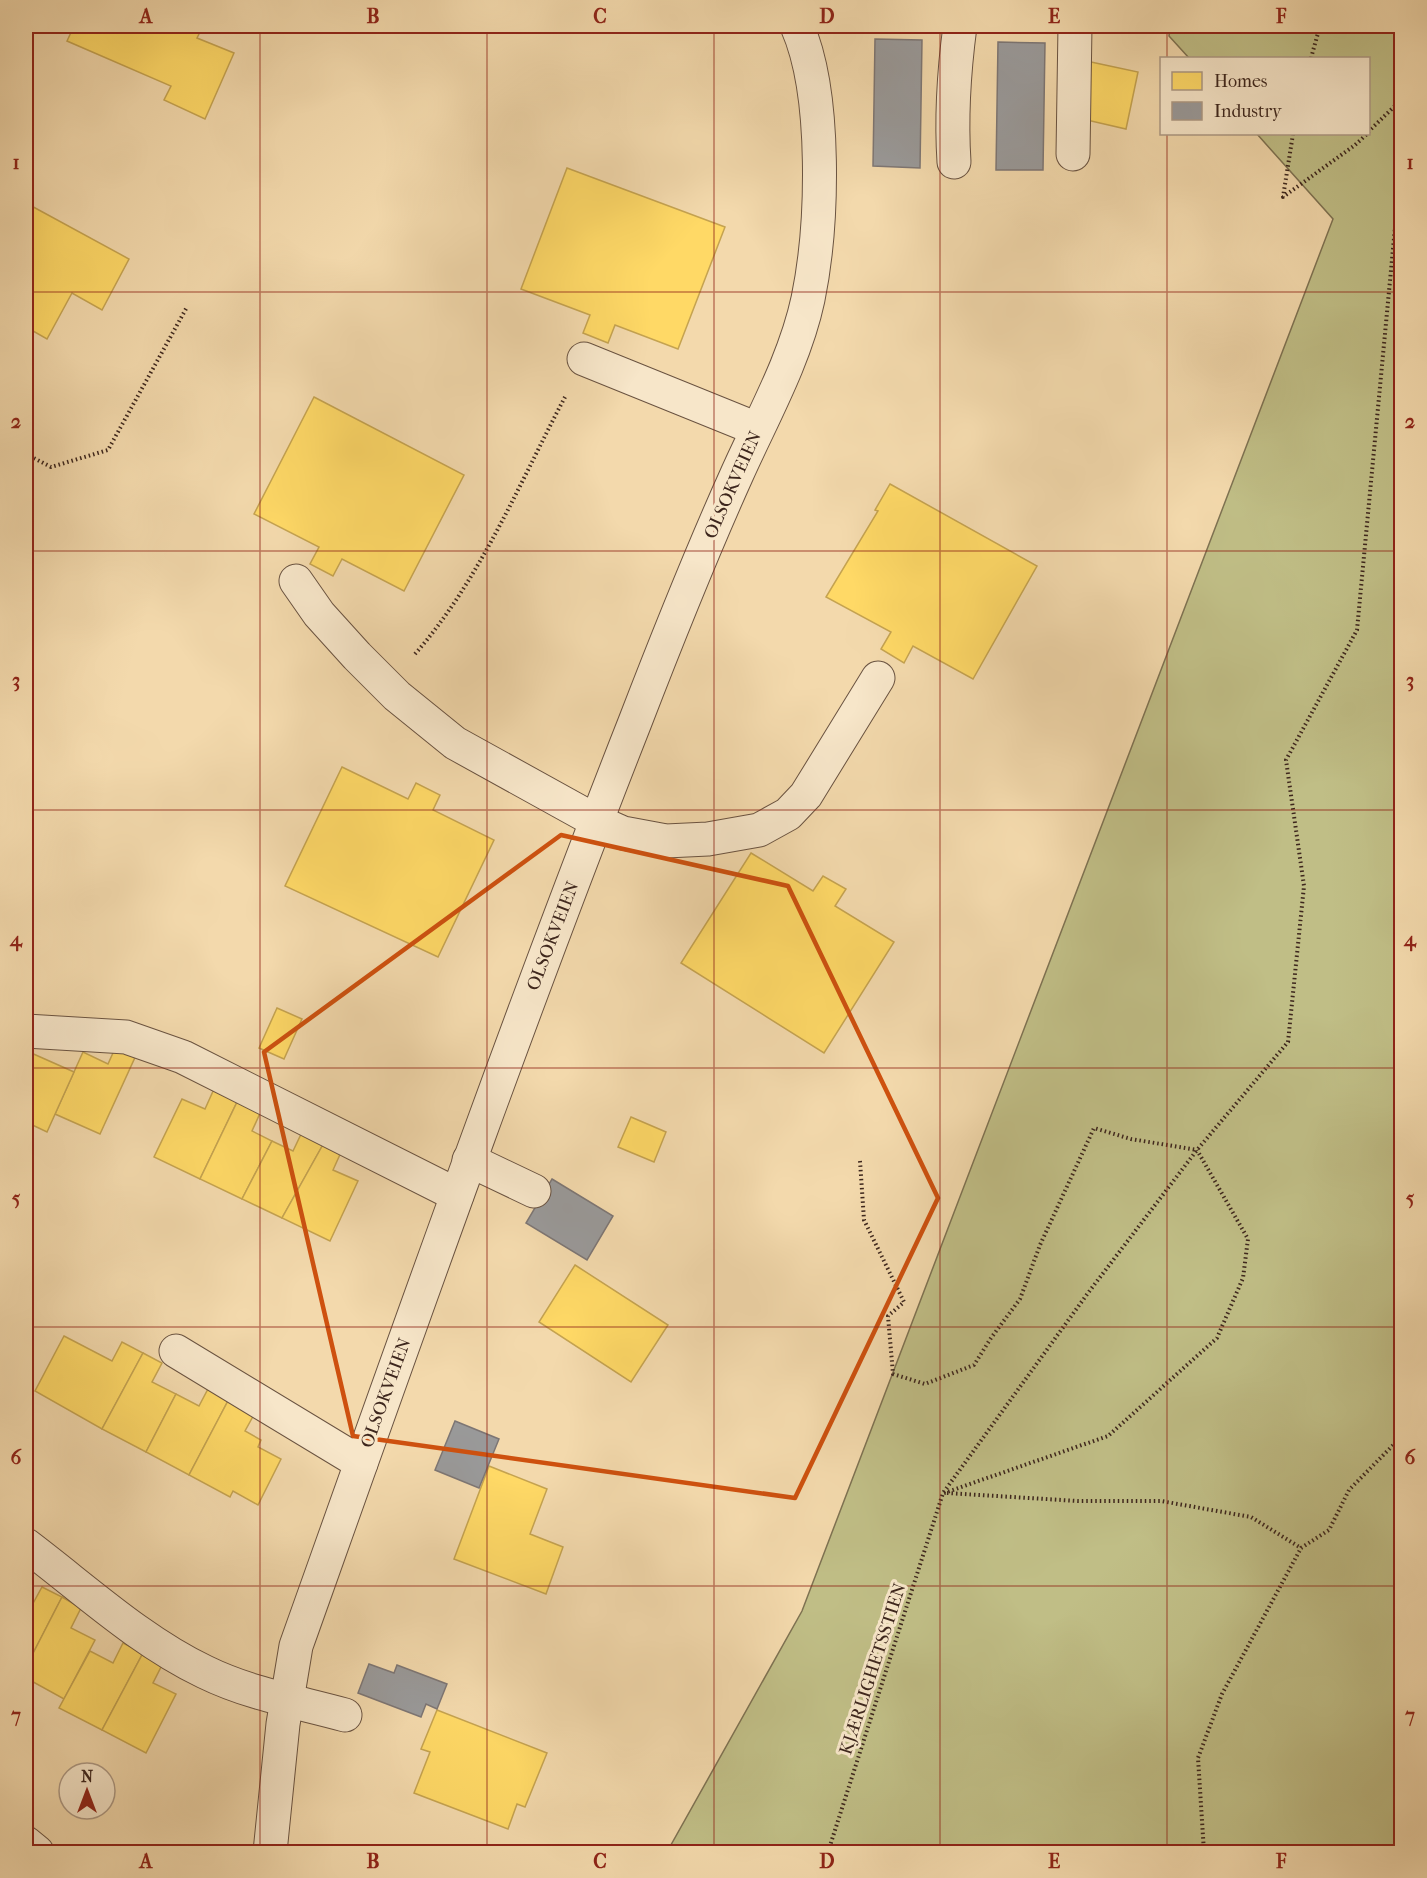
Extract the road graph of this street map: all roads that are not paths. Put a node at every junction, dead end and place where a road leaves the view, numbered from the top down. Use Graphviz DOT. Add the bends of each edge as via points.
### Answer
graph roads {
  1 [pos="797,26"];
  2 [pos="960,26"];
  3 [pos="1075,26"];
  4 [pos="1073,154"];
  5 [pos="954,162"];
  6 [pos="584,359"];
  7 [pos="758,429"];
  8 [pos="296,581"];
  9 [pos="878,678"];
  10 [pos="596,821"];
  11 [pos="26,1031"];
  12 [pos="470,1160"];
  13 [pos="534,1191"];
  14 [pos="457,1195"];
  15 [pos="176,1351"];
  16 [pos="361,1463"];
  17 [pos="26,1545"];
  18 [pos="287,1701"];
  19 [pos="345,1715"];
  20 [pos="26,1844"];
  21 [pos="37,1852"];
  22 [pos="270,1852"];
  1 -- 7 [label="street, OLSOKVEIEN" via="814,97 819,170 818,246 807,304"];
  2 -- 5 [label="street" via="954,76"];
  3 -- 4 [label="street"];
  6 -- 7 [label="street"];
  7 -- 10 [label="street, OLSOKVEIEN" via="675,619"];
  8 -- 10 [label="street" via="319,614 387,687 454,743"];
  9 -- 10 [label="street" via="806,795 788,814 759,830 666,841 623,833"];
  10 -- 12 [label="street, OLSOKVEIEN"];
  11 -- 14 [label="street" via="126,1037 183,1057"];
  12 -- 13 [label="street"];
  12 -- 14 [label="street, OLSOKVEIEN"];
  14 -- 16 [label="street, OLSOKVEIEN"];
  15 -- 16 [label="street"];
  16 -- 18 [label="street, OLSOKVEIEN" via="296,1646"];
  17 -- 18 [label="street" via="158,1644 205,1672"];
  18 -- 19 [label="street"];
  18 -- 22 [label="street, OLSOKVEIEN"];
  20 -- 21 [label="street"];
}
